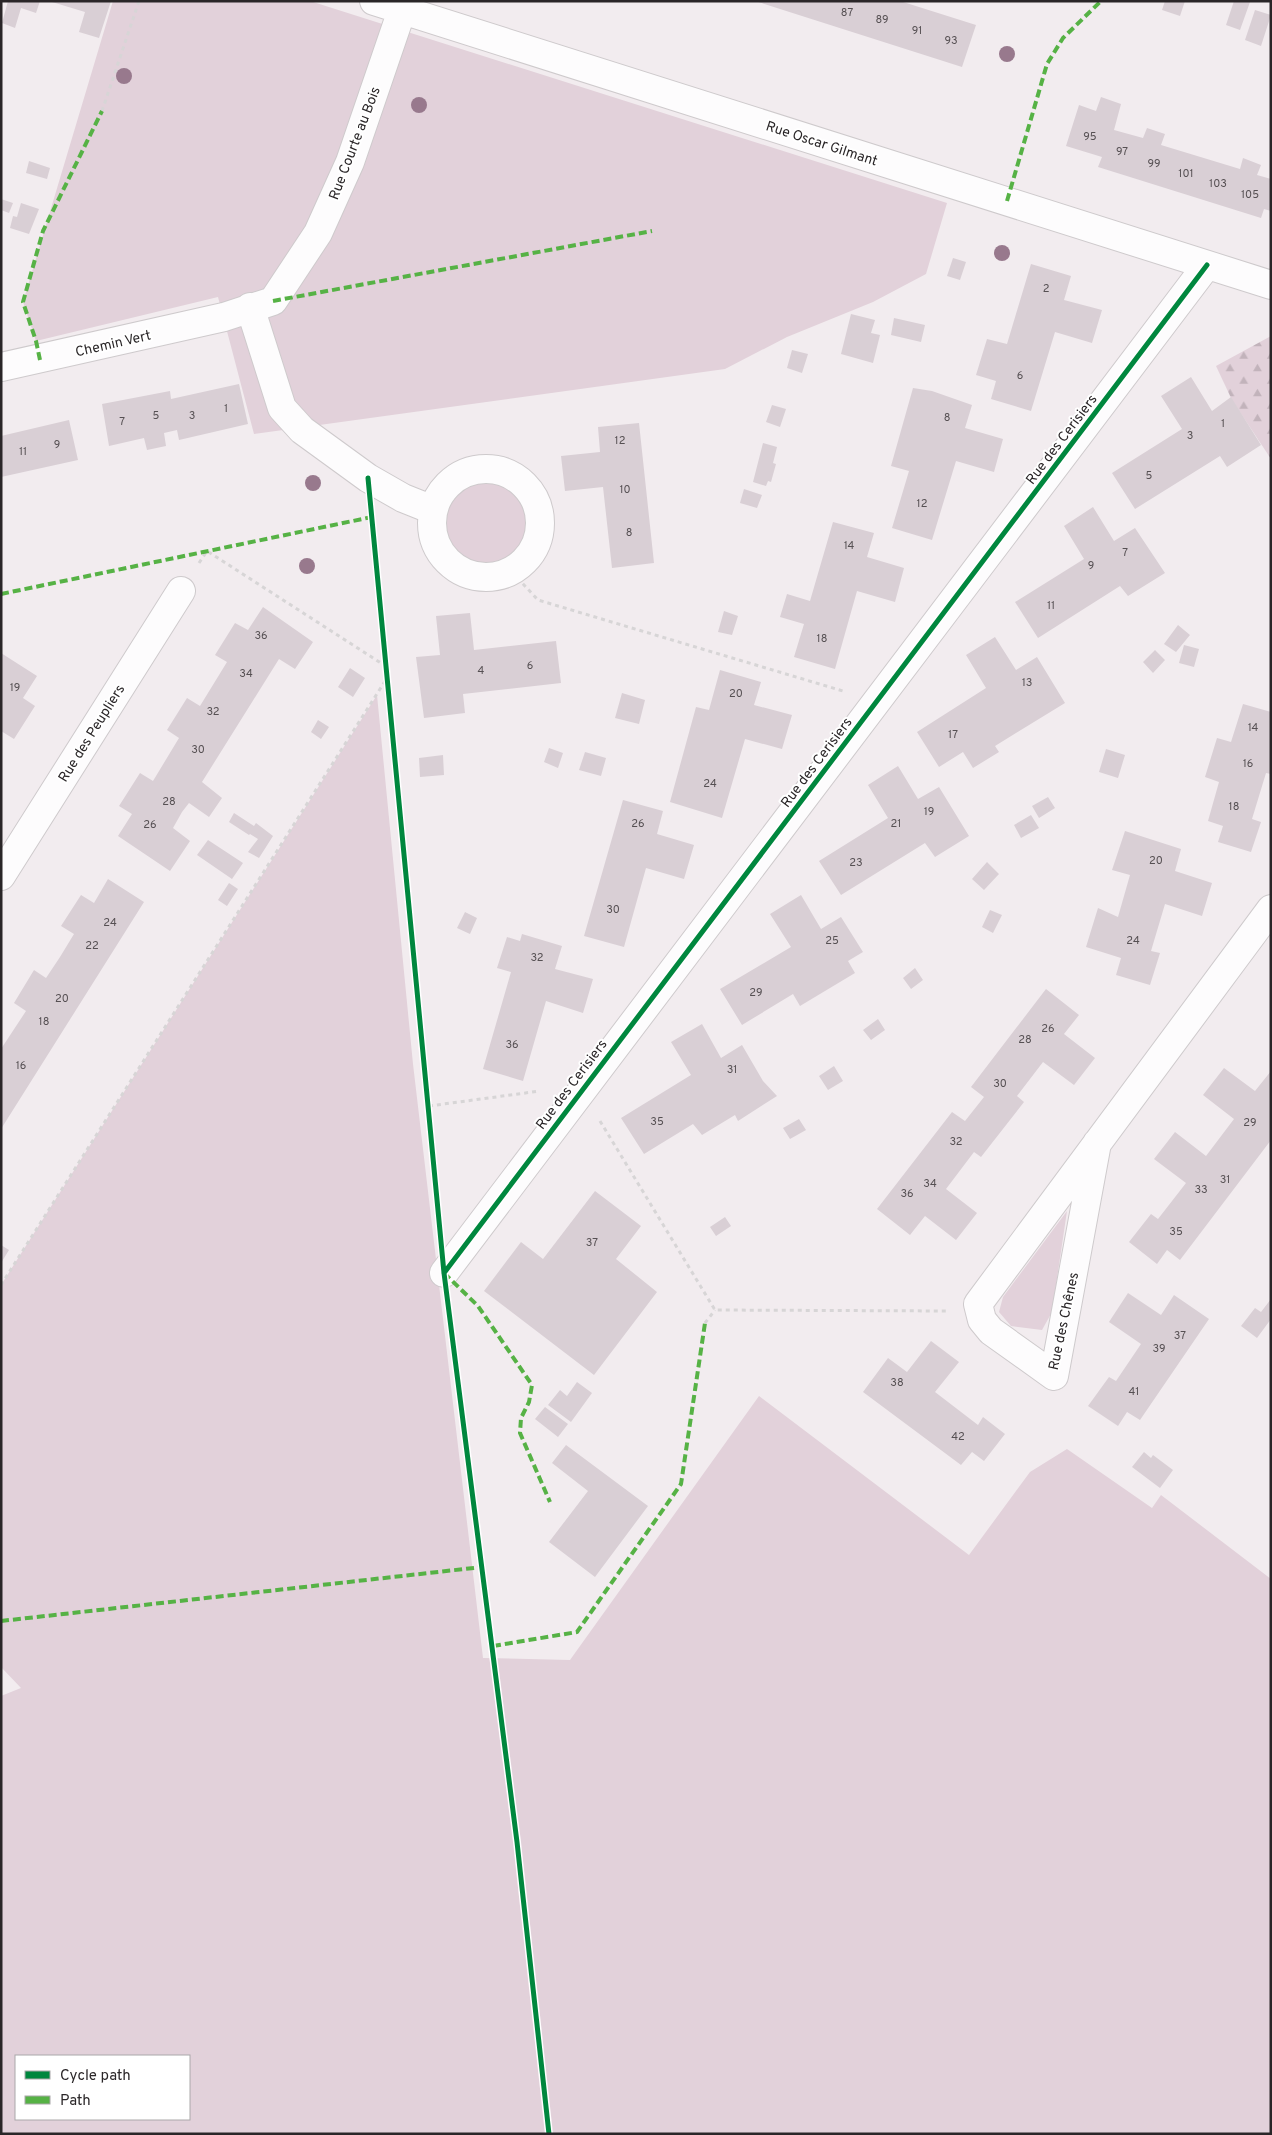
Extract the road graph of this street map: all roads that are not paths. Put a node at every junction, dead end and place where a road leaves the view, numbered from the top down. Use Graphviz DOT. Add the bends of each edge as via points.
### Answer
graph roads {
  1 [pos="374,1"];
  2 [pos="402,10"];
  3 [pos="1207,265"];
  4 [pos="1271,285"];
  5 [pos="250,307"];
  6 [pos="224,317"];
  7 [pos="1,367"];
  8 [pos="433,510"];
  9 [pos="181,591"];
  10 [pos="1,876"];
  11 [pos="1271,909"];
  12 [pos="1097,1143"];
  13 [pos="444,1272"];
  1 -- 2 [label="street, Rue Oscar Gilmant"];
  2 -- 3 [label="street, Rue Oscar Gilmant"];
  2 -- 5 [label="street, Rue Courte au Bois" via="350,162 318,233 273,301"];
  3 -- 4 [label="street, Rue Oscar Gilmant"];
  3 -- 13 [label="street, Rue des Cerisiers"];
  5 -- 6 [label="street, Rue Courte au Bois"];
  5 -- 8 [label="street" via="282,408 302,430 368,478"];
  6 -- 7 [label="street, Chemin Vert"];
  8 -- 8 [label="street" via="441,492 452,479 468,471 485,468 502,471 518,479 530,491 539,508 540,527 536,545 527,560 512,572 494,578 458,571 444,559 434,543"];
  9 -- 10 [label="street, Rue des Peupliers"];
  11 -- 12 [label="street, Rue des Chênes"];
  12 -- 12 [label="street, Rue des Chênes" via="978,1304 982,1320 991,1330 1054,1376"];
}
